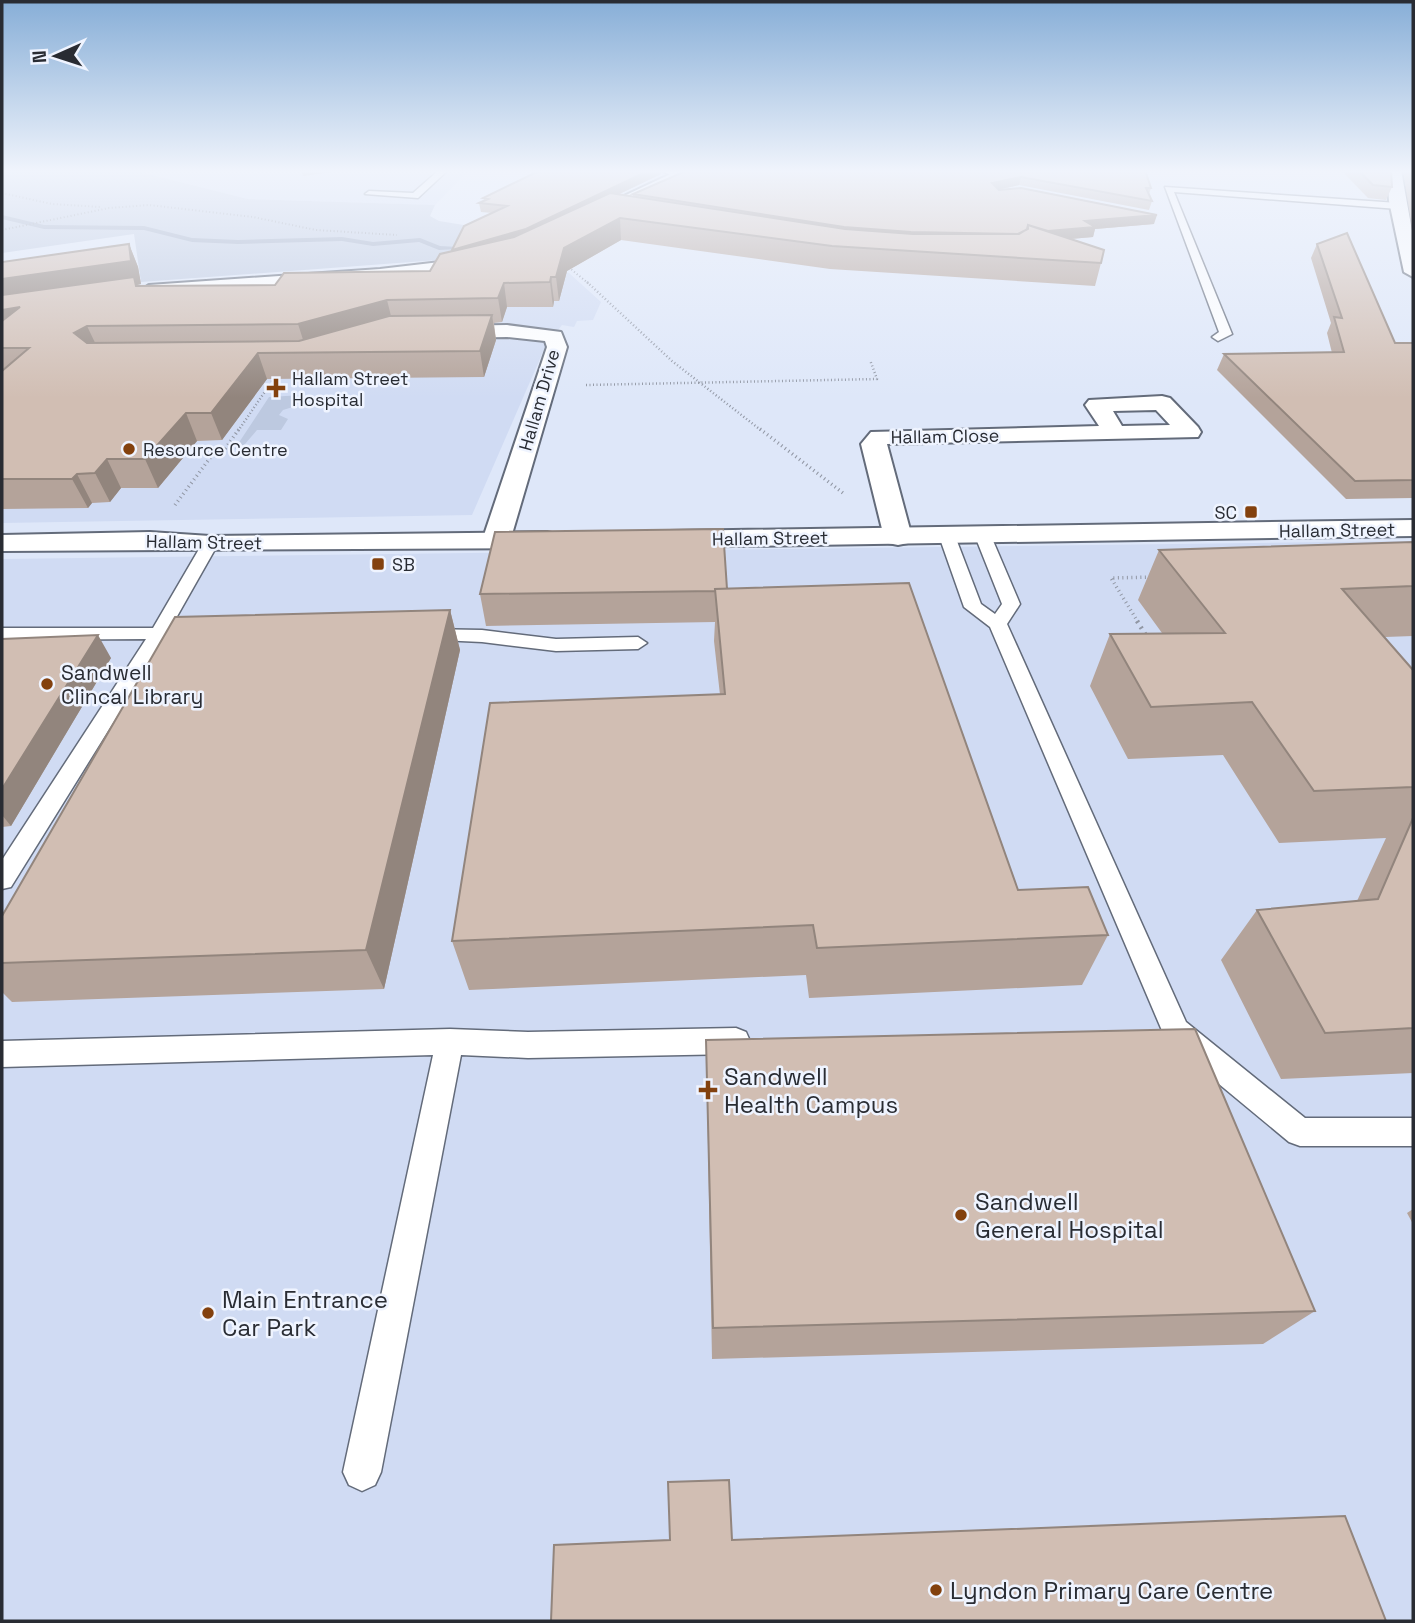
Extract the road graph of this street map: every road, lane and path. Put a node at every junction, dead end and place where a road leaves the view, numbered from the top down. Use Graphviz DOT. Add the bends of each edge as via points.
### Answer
graph roads {
  1 [pos="1190,246"];
  2 [pos="1407,246"];
  3 [pos="503,256"];
  4 [pos="564,264"];
  5 [pos="1413,272"];
  6 [pos="133,292"];
  7 [pos="424,332"];
  8 [pos="1217,337"];
  9 [pos="870,360"];
  10 [pos="280,369"];
  11 [pos="701,383"];
  12 [pos="545,385"];
  13 [pos="1115,433"];
  14 [pos="849,497"];
  15 [pos="173,509"];
  16 [pos="1413,528"];
  17 [pos="947,536"];
  18 [pos="983,536"];
  19 [pos="898,537"];
  20 [pos="645,539"];
  21 [pos="577,540"];
  22 [pos="496,541"];
  23 [pos="2,543"];
  24 [pos="210,544"];
  25 [pos="1166,577"];
  26 [pos="998,624"];
  27 [pos="159,633"];
  28 [pos="210,633"];
  29 [pos="2,635"];
  30 [pos="406,635"];
  31 [pos="1150,642"];
  32 [pos="638,643"];
  33 [pos="2,880"];
  34 [pos="765,1040"];
  35 [pos="450,1042"];
  36 [pos="2,1054"];
  37 [pos="1413,1132"];
  38 [pos="362,1472"];
  1 -- 8 [label="lane" via="1226,334"];
  2 -- 5 [label="street"];
  3 -- 6 [label="street" via="437,269"];
  4 -- 11 [label="path"];
  7 -- 12 [label="street, Hallam Drive" via="507,331 554,336 557,346"];
  9 -- 11 [label="path" via="877,379"];
  10 -- 15 [label="path" via="225,449 210,458"];
  11 -- 12 [label="path"];
  11 -- 14 [label="path"];
  12 -- 22 [label="street, Hallam Drive"];
  13 -- 19 [label="street, Hallam Close" via="880,437 873,444"];
  16 -- 18 [label="street, Hallam Street"];
  17 -- 18 [label="street, Hallam Street"];
  17 -- 19 [label="street, Hallam Street"];
  17 -- 26 [label="lane" via="973,607"];
  18 -- 26 [label="lane" via="1011,604"];
  19 -- 20 [label="street, Hallam Street"];
  21 -- 22 [label="street, Hallam Street"];
  22 -- 24 [label="street, Hallam Street"];
  23 -- 24 [label="street, Hallam Street" via="150,540"];
  24 -- 27 [label="lane"];
  25 -- 31 [label="path" via="1111,579"];
  26 -- 37 [label="lane" via="1162,1031 1300,1132"];
  27 -- 28 [label="lane"];
  27 -- 29 [label="lane"];
  27 -- 33 [label="lane"];
  30 -- 32 [label="lane" via="482,636 556,645"];
  34 -- 35 [label="lane"];
  35 -- 36 [label="lane"];
  35 -- 38 [label="lane"];
}
